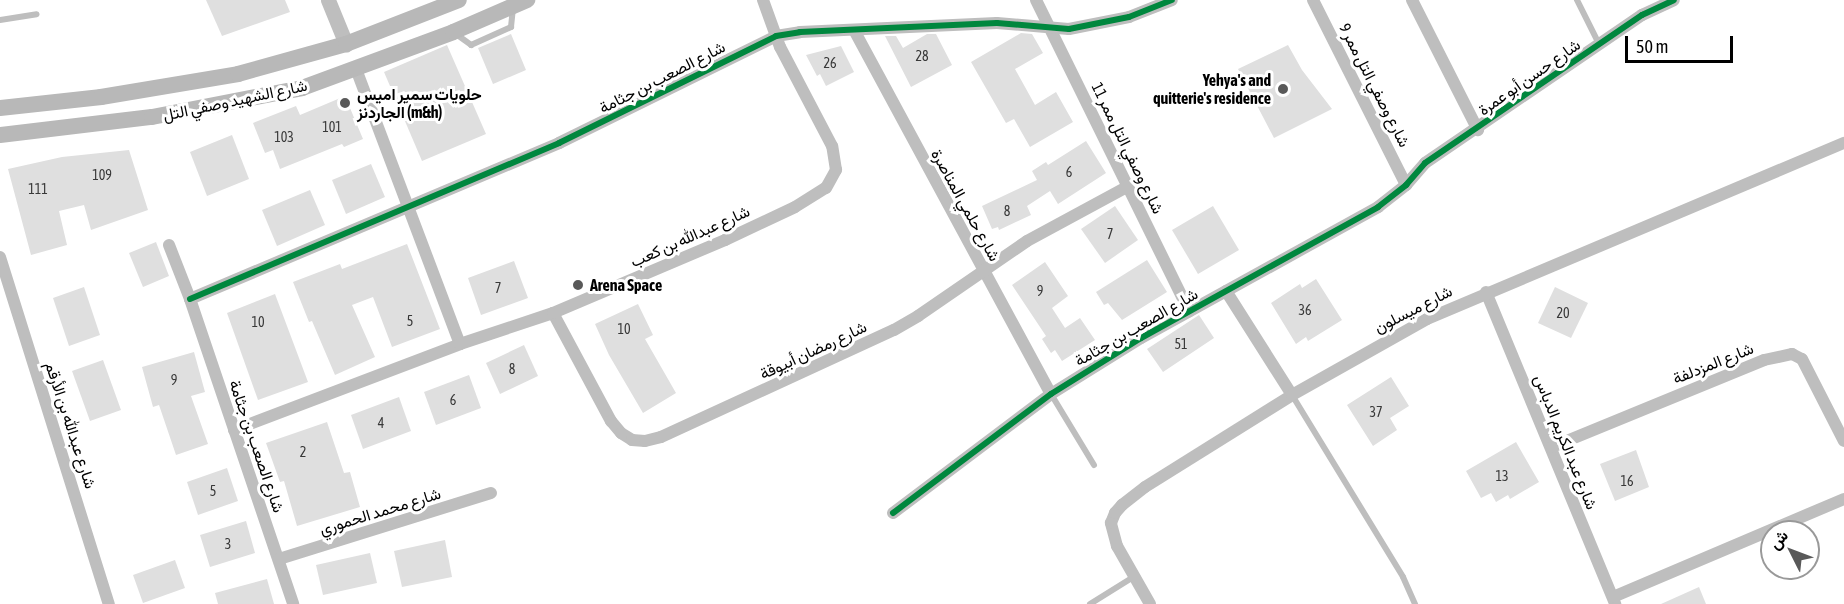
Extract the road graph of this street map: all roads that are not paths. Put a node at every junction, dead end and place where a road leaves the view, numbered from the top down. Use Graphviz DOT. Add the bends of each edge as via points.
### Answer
graph roads {
  1 [pos="328,0"];
  2 [pos="459,0"];
  3 [pos="763,0"];
  4 [pos="1036,0"];
  5 [pos="1172,0"];
  6 [pos="1313,0"];
  7 [pos="1412,0"];
  8 [pos="1577,0"];
  9 [pos="1674,0"];
  10 [pos="520,3"];
  11 [pos="37,14"];
  12 [pos="0,20"];
  13 [pos="1050,29"];
  14 [pos="854,30"];
  15 [pos="776,36"];
  16 [pos="346,44"];
  17 [pos="1599,44"];
  18 [pos="356,69"];
  19 [pos="148,91"];
  20 [pos="101,98"];
  21 [pos="0,108"];
  22 [pos="152,117"];
  23 [pos="106,123"];
  24 [pos="1478,129"];
  25 [pos="0,135"];
  26 [pos="1844,143"];
  27 [pos="1406,185"];
  28 [pos="1127,187"];
  29 [pos="409,206"];
  30 [pos="169,245"];
  31 [pos="0,257"];
  32 [pos="984,272"];
  33 [pos="1226,291"];
  34 [pos="1486,292"];
  35 [pos="190,298"];
  36 [pos="1190,311"];
  37 [pos="553,313"];
  38 [pos="460,344"];
  39 [pos="1050,394"];
  40 [pos="1292,395"];
  41 [pos="234,430"];
  42 [pos="1844,441"];
  43 [pos="1552,447"];
  44 [pos="1095,465"];
  45 [pos="491,493"];
  46 [pos="1844,499"];
  47 [pos="893,513"];
  48 [pos="279,559"];
  49 [pos="1134,576"];
  50 [pos="1614,601"];
  51 [pos="109,604"];
  52 [pos="292,604"];
  53 [pos="1090,604"];
  54 [pos="1150,604"];
  55 [pos="1415,604"];
  1 -- 16 [label="street"];
  2 -- 16 [label="main road, شارع الشهيد وصفي التل"];
  3 -- 15 [label="street, شارع عبدالله بن كعب"];
  4 -- 13 [label="street, شارع وصفي التل ممر 11"];
  5 -- 13 [label="street, شارع الصعب بن جثامة" via="1130,17 1086,27"];
  6 -- 27 [label="street, شارع وصفي التل ممر 9"];
  7 -- 24 [label="street"];
  8 -- 17 [label="lane"];
  9 -- 17 [label="street, شارع حسن أبو عمرة" via="1642,15"];
  10 -- 18 [label="main road, شارع الشهيد وصفي التل"];
  11 -- 12 [label="lane"];
  13 -- 14 [label="street, شارع الصعب بن جثامة" via="997,23"];
  13 -- 28 [label="street, شارع وصفي التل ممر 11"];
  14 -- 15 [label="street, شارع الصعب بن جثامة"];
  14 -- 32 [label="street, شارع حلمي المناصرة"];
  15 -- 29 [label="street, شارع الصعب بن جثامة" via="598,125"];
  15 -- 37 [label="street, شارع عبدالله بن كعب" via="832,146 837,161 832,181 795,207"];
  16 -- 19 [label="main road, شارع الشهيد وصفي التل" via="238,74"];
  17 -- 24 [label="street, شارع حسن أبو عمرة"];
  18 -- 22 [label="main road, شارع الشهيد وصفي التل" via="302,88"];
  18 -- 29 [label="street"];
  19 -- 20 [label="main road, شارع الشهيد وصفي التل"];
  19 -- 22 [label="main road"];
  20 -- 21 [label="main road, شارع الشهيد وصفي التل"];
  20 -- 23 [label="main road"];
  22 -- 23 [label="main road, شارع الشهيد وصفي التل"];
  23 -- 25 [label="main road, شارع الشهيد وصفي التل"];
  24 -- 27 [label="street, شارع حسن أبو عمرة" via="1425,163"];
  26 -- 34 [label="street, شارع ميسلون"];
  27 -- 33 [label="street, شارع الصعب بن جثامة" via="1378,207"];
  28 -- 32 [label="street, شارع رمضان أبيوقة" via="1027,241"];
  28 -- 36 [label="street, شارع وصفي التل ممر 11"];
  29 -- 35 [label="street, شارع الصعب بن جثامة"];
  29 -- 38 [label="street"];
  30 -- 35 [label="street, شارع الصعب بن جثامة"];
  31 -- 51 [label="street, شارع عبدالله بن الأرقم"];
  32 -- 37 [label="street, شارع رمضان أبيوقة" via="894,330 645,441 632,440 611,421"];
  32 -- 39 [label="street, شارع حلمي المناصرة"];
  33 -- 36 [label="street, شارع الصعب بن جثامة"];
  33 -- 40 [label="street"];
  34 -- 40 [label="street, شارع ميسلون" via="1406,329"];
  34 -- 43 [label="street, شارع عبد الكريم الدباس"];
  35 -- 41 [label="street, شارع الصعب بن جثامة"];
  36 -- 39 [label="street, شارع الصعب بن جثامة"];
  37 -- 38 [label="street, شارع عبدالله بن كعب"];
  38 -- 41 [label="street, شارع عبدالله بن كعب"];
  39 -- 44 [label="lane"];
  39 -- 47 [label="street, شارع الصعب بن جثامة"];
  40 -- 49 [label="street, شارع ميسلون" via="1145,487 1115,513 1113,532"];
  40 -- 55 [label="lane" via="1403,577"];
  41 -- 48 [label="street, شارع الصعب بن جثامة"];
  42 -- 43 [label="street, شارع المزدلفة" via="1802,359 1792,354 1764,360"];
  43 -- 50 [label="street, شارع عبد الكريم الدباس"];
  45 -- 48 [label="street, شارع محمد الحموري"];
  46 -- 50 [label="street"];
  48 -- 52 [label="street, شارع الصعب بن جثامة"];
  49 -- 53 [label="lane"];
  49 -- 54 [label="street, شارع ميسلون"];
}
